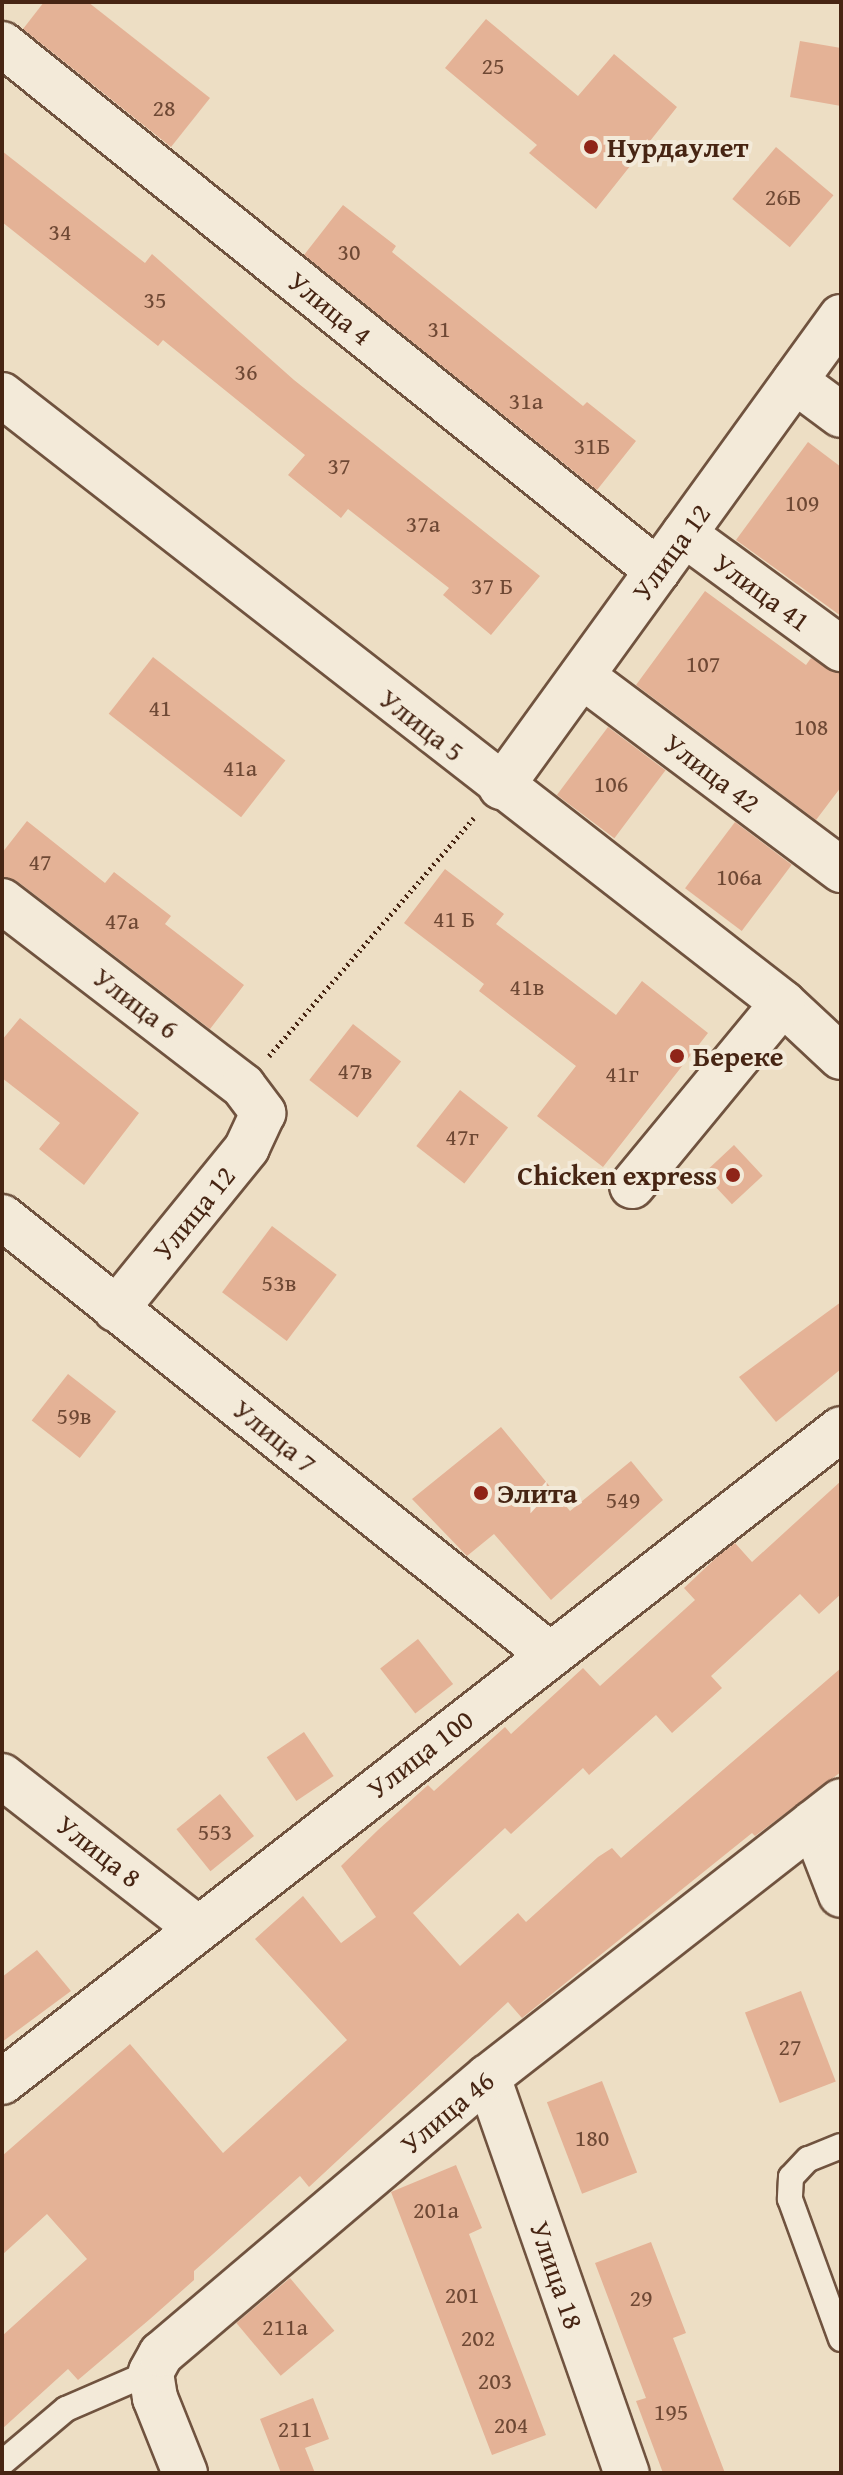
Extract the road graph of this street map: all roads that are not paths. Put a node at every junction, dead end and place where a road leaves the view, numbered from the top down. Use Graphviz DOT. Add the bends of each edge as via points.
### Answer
graph roads {
  1 [pos="2,44"];
  2 [pos="841,317"];
  3 [pos="795,381"];
  4 [pos="2,395"];
  5 [pos="841,415"];
  6 [pos="684,534"];
  7 [pos="658,571"];
  8 [pos="841,649"];
  9 [pos="582,676"];
  10 [pos="501,787"];
  11 [pos="841,870"];
  12 [pos="2,901"];
  13 [pos="783,1003"];
  14 [pos="841,1057"];
  15 [pos="253,1099"];
  16 [pos="632,1186"];
  17 [pos="2,1217"];
  18 [pos="116,1309"];
  19 [pos="841,1429"];
  20 [pos="549,1654"];
  21 [pos="2,1776"];
  22 [pos="827,1812"];
  23 [pos="841,1895"];
  24 [pos="196,1927"];
  25 [pos="488,2077"];
  26 [pos="2,2082"];
  27 [pos="841,2146"];
  28 [pos="839,2329"];
  29 [pos="151,2372"];
  30 [pos="2,2463"];
  31 [pos="185,2473"];
  32 [pos="627,2473"];
  1 -- 7 [label="street, Улица 4"];
  2 -- 3 [label="street, Улица 12"];
  3 -- 5 [label="street"];
  3 -- 6 [label="street, Улица 12"];
  4 -- 10 [label="street, Улица 5"];
  6 -- 7 [label="street, Улица 12"];
  6 -- 8 [label="street, Улица 41"];
  7 -- 9 [label="street, Улица 12"];
  9 -- 10 [label="street, Улица 12"];
  9 -- 11 [label="street, Улица 42"];
  10 -- 13 [label="street, Улица 5"];
  12 -- 15 [label="street, Улица 6"];
  13 -- 14 [label="street, Улица 5"];
  13 -- 16 [label="street"];
  15 -- 18 [label="street, Улица 12" via="247,1148"];
  17 -- 18 [label="street, Улица 7"];
  18 -- 20 [label="street, Улица 7"];
  19 -- 20 [label="street, Улица 100"];
  20 -- 24 [label="street, Улица 100"];
  21 -- 24 [label="street, Улица 8"];
  22 -- 23 [label="street"];
  22 -- 25 [label="street, Улица 46"];
  24 -- 26 [label="street, Улица 100"];
  25 -- 29 [label="street, Улица 46" via="161,2354"];
  25 -- 32 [label="street, Улица 18"];
  27 -- 28 [label="lane" via="808,2159 791,2177 790,2199"];
  29 -- 30 [label="lane" via="66,2409"];
  29 -- 31 [label="street" via="155,2398"];
}
